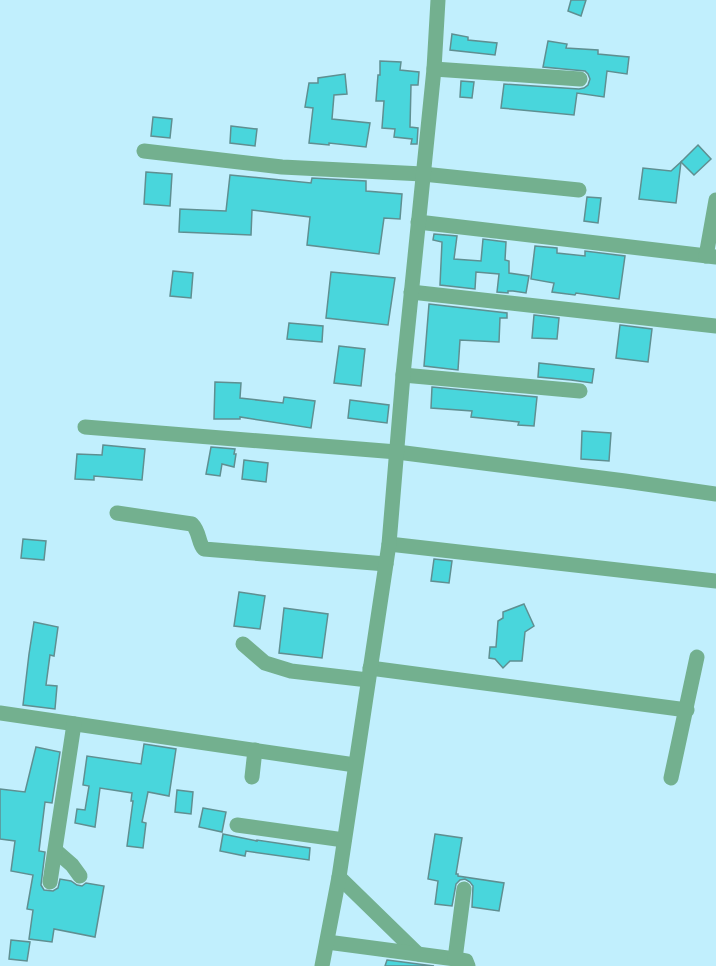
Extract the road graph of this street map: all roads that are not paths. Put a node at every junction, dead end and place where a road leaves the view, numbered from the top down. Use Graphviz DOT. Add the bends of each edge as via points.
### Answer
graph roads {
  1 [pos="438,0"];
  2 [pos="434,69"];
  3 [pos="580,79"];
  4 [pos="144,151"];
  5 [pos="423,174"];
  6 [pos="579,190"];
  7 [pos="716,200"];
  8 [pos="418,222"];
  9 [pos="711,256"];
  10 [pos="411,292"];
  11 [pos="716,326"];
  12 [pos="403,375"];
  13 [pos="580,391"];
  14 [pos="85,427"];
  15 [pos="397,452"];
  16 [pos="716,494"];
  17 [pos="117,513"];
  18 [pos="389,544"];
  19 [pos="386,564"];
  20 [pos="716,581"];
  21 [pos="243,644"];
  22 [pos="697,657"];
  23 [pos="369,674"];
  24 [pos="687,710"];
  25 [pos="0,713"];
  26 [pos="74,724"];
  27 [pos="255,750"];
  28 [pos="355,765"];
  29 [pos="252,777"];
  30 [pos="671,778"];
  31 [pos="237,825"];
  32 [pos="344,840"];
  33 [pos="56,851"];
  34 [pos="80,876"];
  35 [pos="339,877"];
  36 [pos="50,882"];
  37 [pos="464,889"];
  38 [pos="327,942"];
  39 [pos="418,954"];
  40 [pos="462,963"];
  41 [pos="322,966"];
  1 -- 2 [label="street"];
  2 -- 3 [label="street"];
  2 -- 5 [label="street"];
  4 -- 5 [label="street" via="282,167"];
  5 -- 6 [label="street"];
  5 -- 8 [label="street"];
  7 -- 9 [label="street"];
  8 -- 9 [label="street"];
  8 -- 10 [label="street"];
  10 -- 11 [label="street"];
  10 -- 12 [label="street"];
  12 -- 13 [label="street"];
  12 -- 15 [label="street"];
  14 -- 15 [label="street"];
  15 -- 16 [label="street"];
  15 -- 18 [label="street"];
  17 -- 19 [label="street" via="192,524 204,549"];
  18 -- 19 [label="street"];
  18 -- 20 [label="street"];
  19 -- 23 [label="street"];
  21 -- 23 [label="street" via="265,663 291,671"];
  22 -- 24 [label="street"];
  23 -- 24 [label="street"];
  23 -- 28 [label="street"];
  24 -- 30 [label="street"];
  25 -- 26 [label="street"];
  26 -- 27 [label="street"];
  26 -- 33 [label="street"];
  27 -- 28 [label="street"];
  27 -- 29 [label="street"];
  28 -- 32 [label="street"];
  31 -- 32 [label="street"];
  32 -- 35 [label="street"];
  33 -- 34 [label="street"];
  33 -- 36 [label="street"];
  35 -- 38 [label="street"];
  35 -- 39 [label="street"];
  37 -- 40 [label="street"];
  38 -- 39 [label="street"];
  38 -- 41 [label="street"];
  39 -- 40 [label="street"];
}
